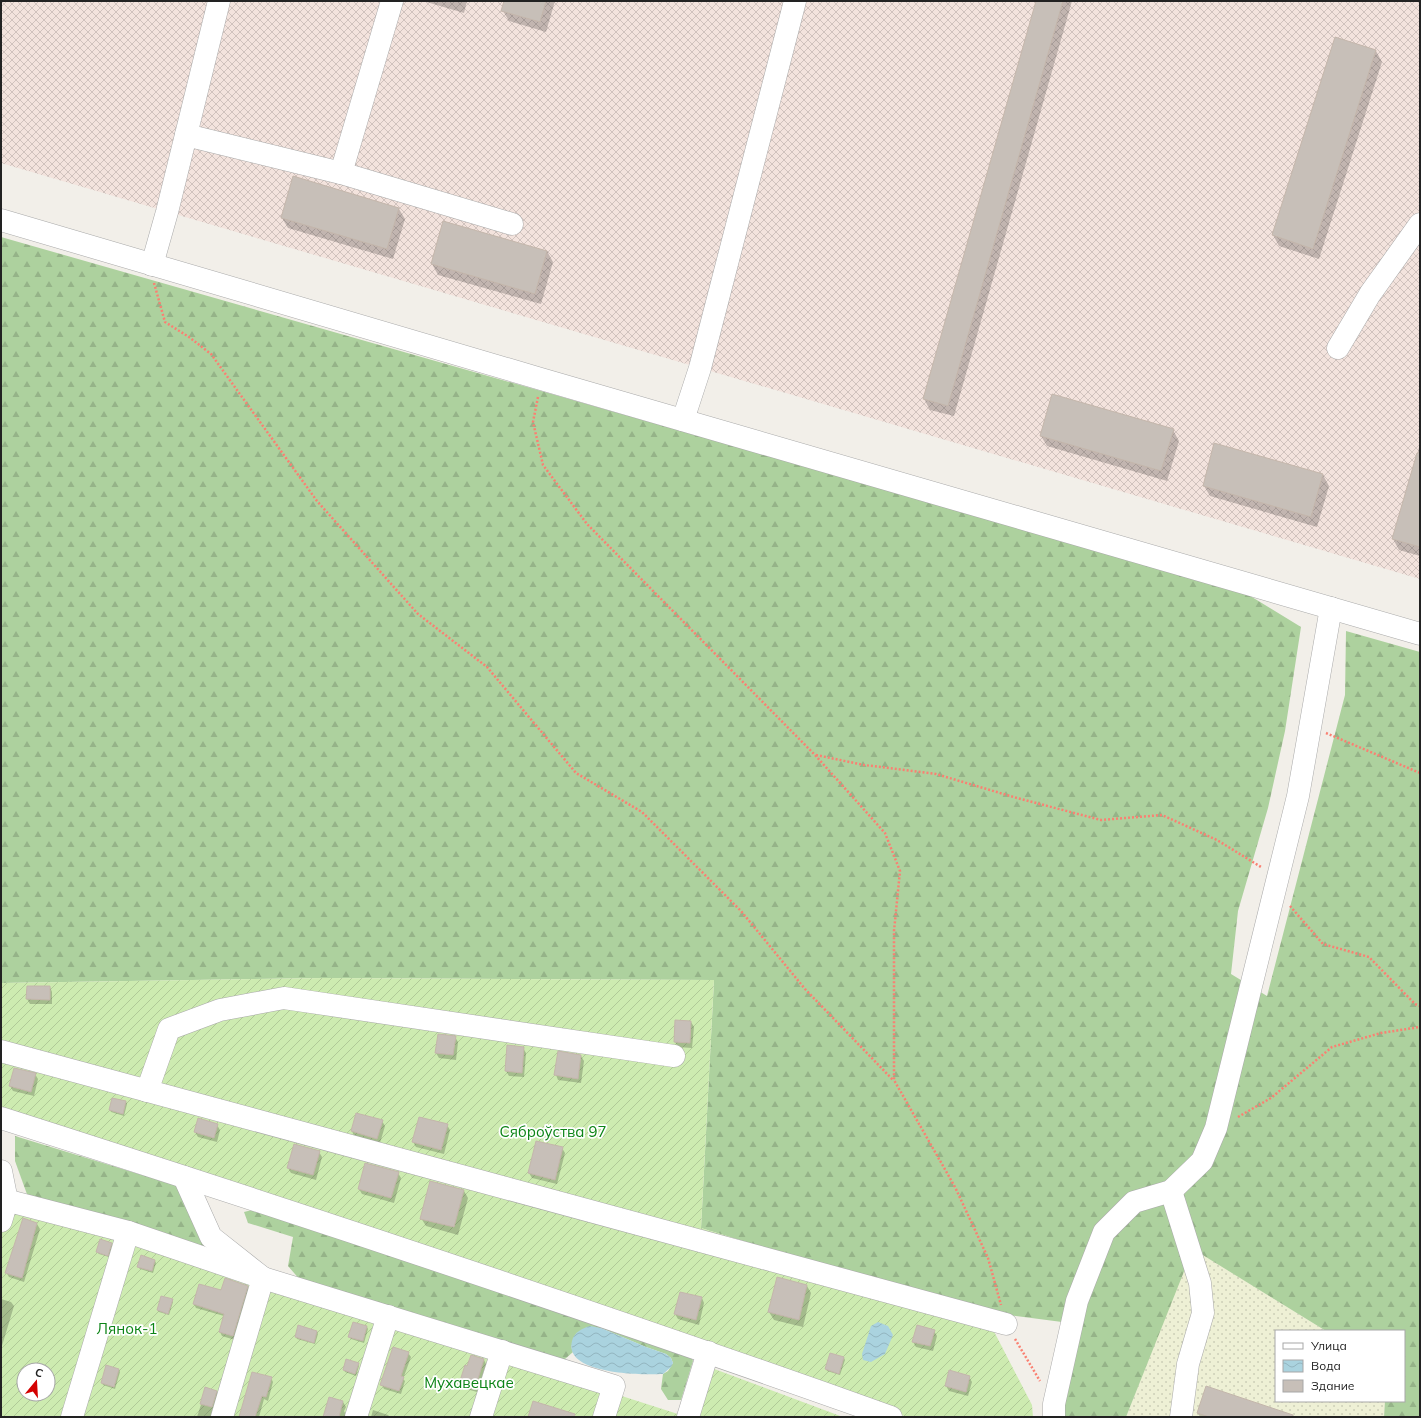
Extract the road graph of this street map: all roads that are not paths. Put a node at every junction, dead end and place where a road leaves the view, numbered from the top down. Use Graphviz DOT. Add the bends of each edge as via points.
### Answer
graph roads {
  1 [pos="219,1"];
  2 [pos="392,1"];
  3 [pos="795,1"];
  4 [pos="186,135"];
  5 [pos="341,173"];
  6 [pos="1,220"];
  7 [pos="512,224"];
  8 [pos="1420,224"];
  9 [pos="153,273"];
  10 [pos="1338,348"];
  11 [pos="683,420"];
  12 [pos="1330,608"];
  13 [pos="1420,634"];
  14 [pos="1,1051"];
  15 [pos="674,1056"];
  16 [pos="147,1091"];
  17 [pos="1,1118"];
  18 [pos="1,1170"];
  19 [pos="184,1177"];
  20 [pos="1171,1191"];
  21 [pos="3,1207"];
  22 [pos="128,1232"];
  23 [pos="263,1278"];
  24 [pos="388,1316"];
  25 [pos="1006,1324"];
  26 [pos="502,1352"];
  27 [pos="708,1352"];
  28 [pos="1054,1410"];
  29 [pos="694,1416"];
  30 [pos="72,1417"];
  31 [pos="222,1417"];
  32 [pos="356,1417"];
  33 [pos="481,1417"];
  34 [pos="604,1417"];
  35 [pos="891,1417"];
  36 [pos="1181,1417"];
  1 -- 4 [label="street"];
  2 -- 5 [label="street"];
  3 -- 11 [label="street" via="700,368"];
  4 -- 5 [label="street"];
  4 -- 9 [label="street"];
  5 -- 7 [label="street"];
  6 -- 9 [label="street"];
  8 -- 10 [label="street" via="1370,294"];
  9 -- 11 [label="street"];
  11 -- 12 [label="street"];
  12 -- 13 [label="street"];
  12 -- 20 [label="street" via="1298,796 1216,1128 1202,1161"];
  14 -- 16 [label="street"];
  15 -- 16 [label="street" via="284,998 220,1010 169,1029"];
  16 -- 25 [label="street"];
  17 -- 19 [label="street"];
  18 -- 21 [label="street"];
  19 -- 23 [label="street" via="211,1237"];
  19 -- 27 [label="street"];
  20 -- 28 [label="street" via="1134,1202 1104,1232 1077,1301"];
  20 -- 36 [label="street" via="1200,1284 1203,1313 1188,1364"];
  21 -- 22 [label="street"];
  22 -- 23 [label="street"];
  22 -- 30 [label="street"];
  23 -- 24 [label="street"];
  23 -- 31 [label="street"];
  24 -- 26 [label="street"];
  24 -- 32 [label="street"];
  26 -- 33 [label="street"];
  26 -- 34 [label="street" via="614,1386"];
  27 -- 29 [label="street"];
  27 -- 35 [label="street"];
}
